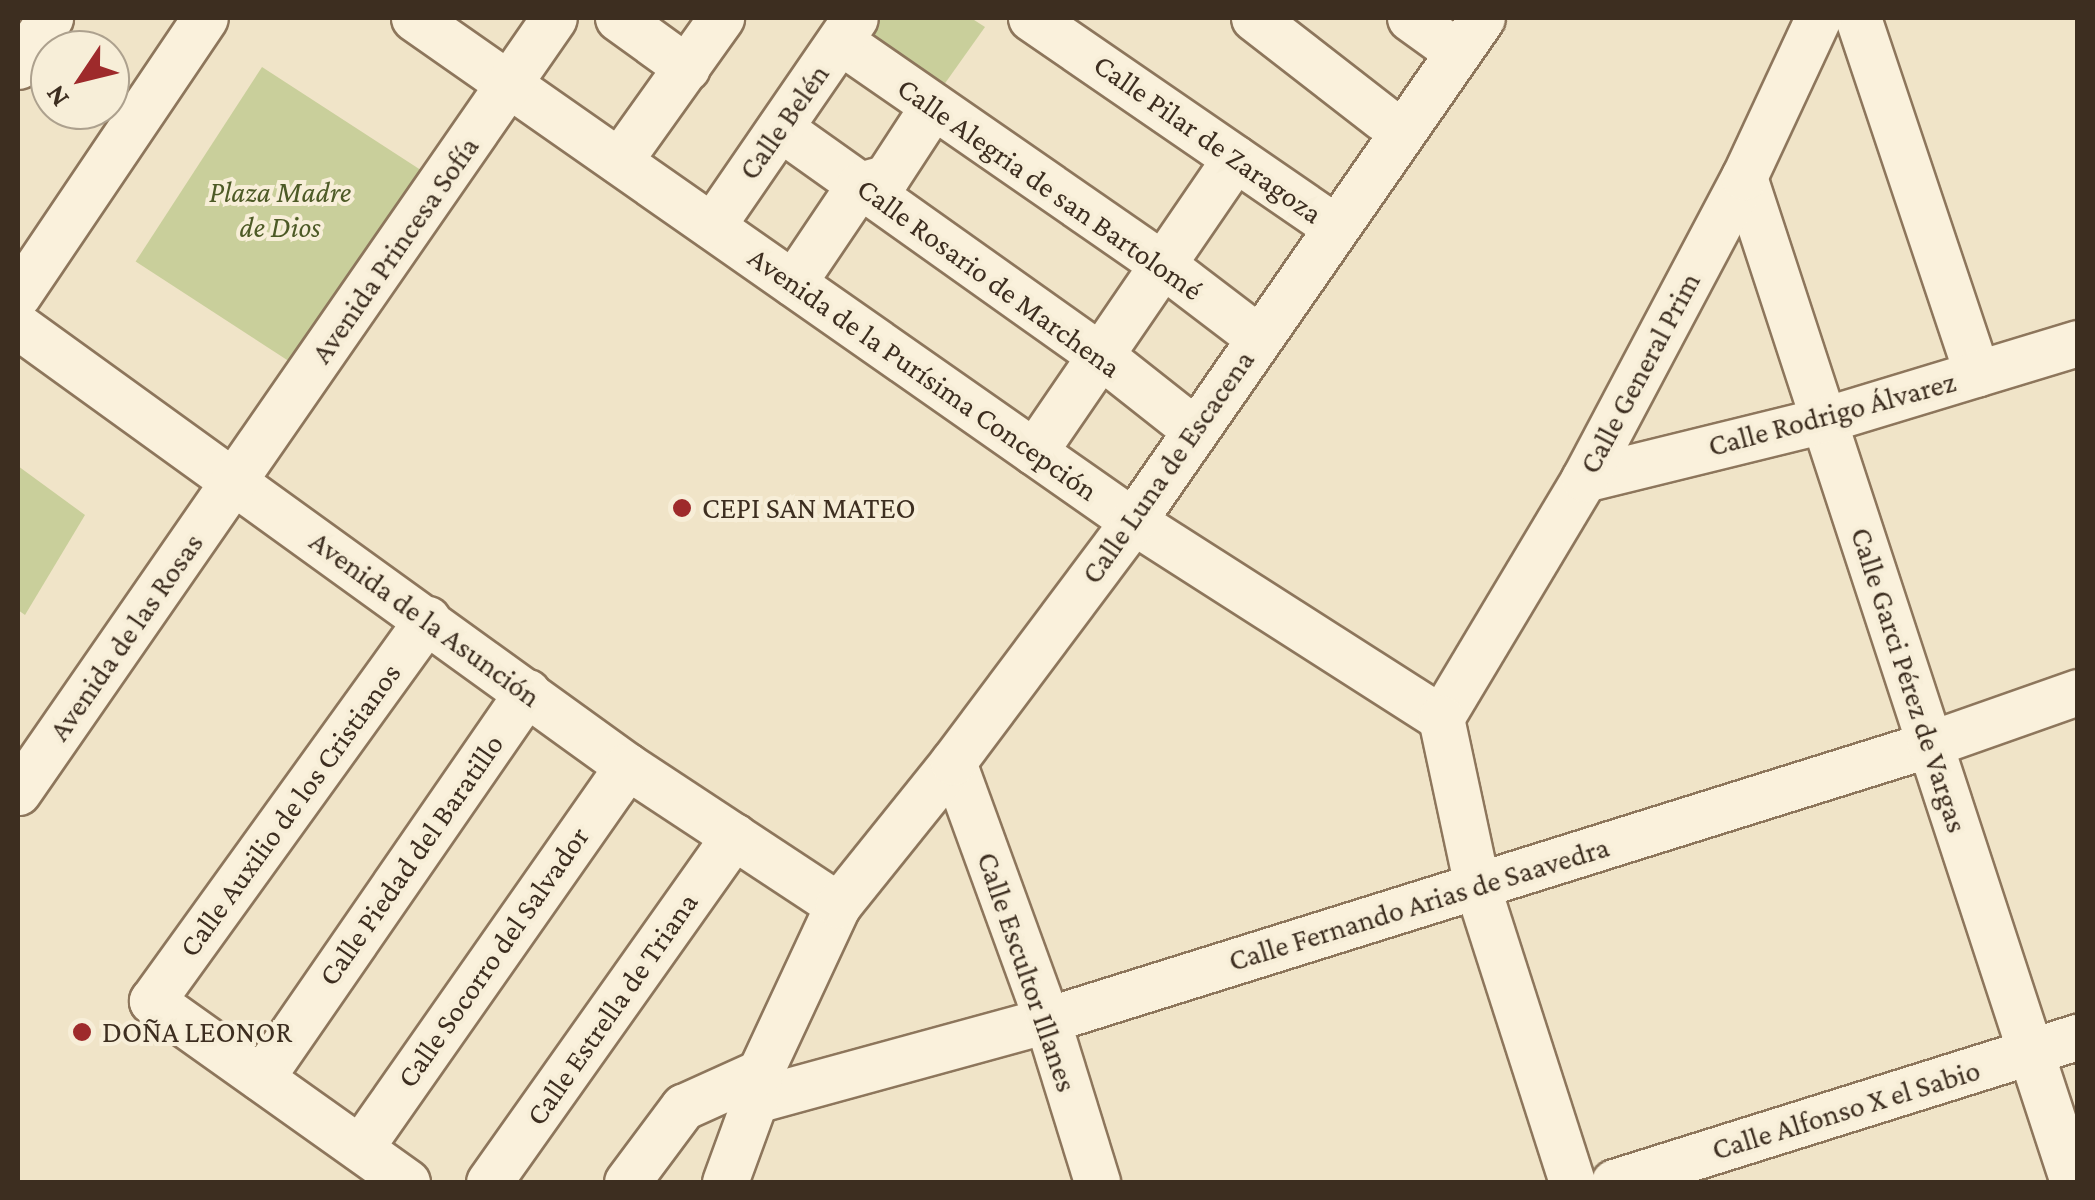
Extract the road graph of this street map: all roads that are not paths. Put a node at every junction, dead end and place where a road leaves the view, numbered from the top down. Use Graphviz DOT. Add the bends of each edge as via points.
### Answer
graph roads {
  1 [pos="50,18"];
  2 [pos="205,18"];
  3 [pos="414,18"];
  4 [pos="554,18"];
  5 [pos="618,18"];
  6 [pos="721,18"];
  7 [pos="1031,18"];
  8 [pos="1254,18"];
  9 [pos="1482,18"];
  10 [pos="1818,18"];
  11 [pos="1858,18"];
  12 [pos="848,29"];
  13 [pos="18,66"];
  14 [pos="687,68"];
  15 [pos="510,84"];
  16 [pos="933,106"];
  17 [pos="1383,118"];
  18 [pos="780,128"];
  19 [pos="1236,158"];
  20 [pos="619,161"];
  21 [pos="1744,177"];
  22 [pos="860,185"];
  23 [pos="712,226"];
  24 [pos="1335,227"];
  25 [pos="1162,264"];
  26 [pos="793,283"];
  27 [pos="18,295"];
  28 [pos="18,326"];
  29 [pos="1259,338"];
  30 [pos="2078,343"];
  31 [pos="1100,355"];
  32 [pos="1978,374"];
  33 [pos="1824,420"];
  34 [pos="1195,430"];
  35 [pos="1034,452"];
  36 [pos="1584,479"];
  37 [pos="234,482"];
  38 [pos="1133,521"];
  39 [pos="428,620"];
  40 [pos="527,692"];
  41 [pos="2078,692"];
  42 [pos="1440,718"];
  43 [pos="1930,744"];
  44 [pos="952,762"];
  45 [pos="627,766"];
  46 [pos="18,792"];
  47 [pos="734,836"];
  48 [pos="1477,886"];
  49 [pos="838,905"];
  50 [pos="1048,1020"];
  51 [pos="2078,1037"];
  52 [pos="2031,1053"];
  53 [pos="261,1078"];
  54 [pos="758,1086"];
  55 [pos="360,1148"];
  56 [pos="407,1182"];
  57 [pos="489,1182"];
  58 [pos="627,1182"];
  59 [pos="725,1182"];
  60 [pos="1097,1182"];
  61 [pos="1572,1182"];
  62 [pos="1614,1182"];
  63 [pos="2073,1182"];
  1 -- 13 [label="street"];
  2 -- 27 [label="street"];
  3 -- 15 [label="street, Avenida de la Purísima Concepción"];
  4 -- 15 [label="street, Avenida Princesa Sofía"];
  5 -- 14 [label="street"];
  6 -- 14 [label="street"];
  7 -- 19 [label="street, Calle Pilar de Zaragoza"];
  8 -- 17 [label="street"];
  9 -- 24 [label="street, Calle Luna de Escacena"];
  10 -- 21 [label="street, Calle General Prim"];
  11 -- 32 [label="street"];
  12 -- 16 [label="street, Calle Alegria de san Bartolomé"];
  12 -- 18 [label="street, Calle Belén"];
  14 -- 20 [label="street"];
  15 -- 20 [label="street, Avenida de la Purísima Concepción"];
  15 -- 37 [label="street, Avenida Princesa Sofía"];
  16 -- 22 [label="street" via="886,178"];
  16 -- 25 [label="street, Calle Alegria de san Bartolomé"];
  18 -- 22 [label="street, Calle Rosario de Marchena"];
  18 -- 23 [label="street, Calle Belén"];
  19 -- 24 [label="street, Calle Pilar de Zaragoza"];
  19 -- 25 [label="street"];
  20 -- 23 [label="street, Avenida de la Purísima Concepción"];
  21 -- 33 [label="street, Calle Garci Pérez de Vargas"];
  21 -- 36 [label="street, Calle General Prim"];
  22 -- 26 [label="street"];
  22 -- 31 [label="street, Calle Rosario de Marchena"];
  23 -- 26 [label="street, Avenida de la Purísima Concepción"];
  24 -- 29 [label="street, Calle Luna de Escacena"];
  25 -- 29 [label="street, Calle Alegria de san Bartolomé"];
  25 -- 31 [label="street"];
  26 -- 35 [label="street, Avenida de la Purísima Concepción"];
  28 -- 37 [label="street, Avenida de la Asunción"];
  29 -- 34 [label="street, Calle Luna de Escacena"];
  30 -- 32 [label="street, Calle Rodrigo Álvarez"];
  31 -- 34 [label="street, Calle Rosario de Marchena"];
  31 -- 35 [label="street"];
  32 -- 33 [label="street, Calle Rodrigo Álvarez"];
  33 -- 36 [label="street, Calle Rodrigo Álvarez"];
  33 -- 43 [label="street, Calle Garci Pérez de Vargas"];
  34 -- 38 [label="street, Calle Luna de Escacena"];
  35 -- 38 [label="street, Avenida de la Purísima Concepción"];
  36 -- 42 [label="street, Calle General Prim"];
  37 -- 39 [label="street, Avenida de la Asunción"];
  37 -- 46 [label="street, Avenida de las Rosas"];
  38 -- 42 [label="street, Avenida de la Purísima Concepción"];
  38 -- 44 [label="street, Calle Luna de Escacena"];
  39 -- 40 [label="street, Avenida de la Asunción"];
  39 -- 53 [label="street, Calle Auxilio de los Cristianos" via="152,1001"];
  40 -- 45 [label="street, Avenida de la Asunción"];
  40 -- 53 [label="street, Calle Piedad del Baratillo"];
  41 -- 43 [label="street, Calle Fernando Arias de Saavedra"];
  42 -- 48 [label="street"];
  43 -- 48 [label="street, Calle Fernando Arias de Saavedra"];
  43 -- 52 [label="street, Calle Garci Pérez de Vargas"];
  44 -- 49 [label="street, Calle Luna de Escacena"];
  44 -- 50 [label="street, Calle Escultor Illanes"];
  45 -- 47 [label="street, Avenida de la Asunción"];
  45 -- 55 [label="street, Calle Socorro del Salvador"];
  47 -- 49 [label="street, Avenida de la Asunción"];
  47 -- 57 [label="street, Calle Estrella de Triana"];
  48 -- 50 [label="street, Calle Fernando Arias de Saavedra"];
  48 -- 61 [label="street"];
  49 -- 54 [label="street, Calle Luna de Escacena"];
  50 -- 54 [label="street, Calle Fernando Arias de Saavedra"];
  50 -- 60 [label="street, Calle Escultor Illanes"];
  51 -- 52 [label="street, Calle Alfonso X el Sabio"];
  52 -- 62 [label="street, Calle Alfonso X el Sabio"];
  52 -- 63 [label="street, Calle Garci Pérez de Vargas"];
  53 -- 55 [label="street"];
  54 -- 58 [label="street, Calle Fernando Arias de Saavedra" via="683,1107"];
  54 -- 59 [label="street, Calle Luna de Escacena"];
  55 -- 56 [label="street"];
}
